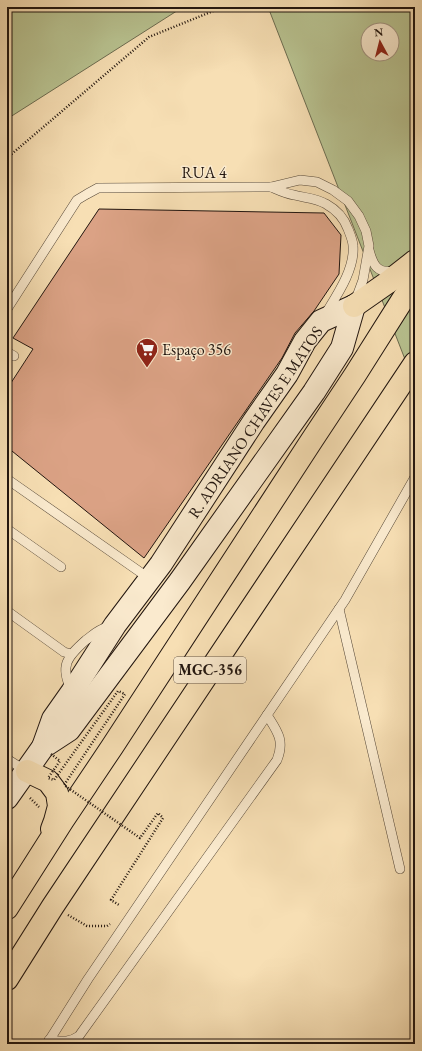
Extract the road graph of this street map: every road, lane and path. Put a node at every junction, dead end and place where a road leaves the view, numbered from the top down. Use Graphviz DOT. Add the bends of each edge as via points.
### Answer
graph roads {
  1 [pos="223,7"];
  2 [pos="7,158"];
  3 [pos="271,187"];
  4 [pos="369,246"];
  5 [pos="411,270"];
  6 [pos="354,306"];
  7 [pos="7,309"];
  8 [pos="321,321"];
  9 [pos="415,363"];
  10 [pos="287,374"];
  11 [pos="314,392"];
  12 [pos="415,477"];
  13 [pos="7,479"];
  14 [pos="7,528"];
  15 [pos="61,567"];
  16 [pos="150,579"];
  17 [pos="339,609"];
  18 [pos="7,611"];
  19 [pos="116,625"];
  20 [pos="71,654"];
  21 [pos="72,692"];
  22 [pos="267,715"];
  23 [pos="47,751"];
  24 [pos="7,759"];
  25 [pos="27,771"];
  26 [pos="7,798"];
  27 [pos="42,852"];
  28 [pos="400,869"];
  29 [pos="53,906"];
  30 [pos="7,908"];
  31 [pos="120,911"];
  32 [pos="114,921"];
  33 [pos="7,979"];
  34 [pos="48,1042"];
  1 -- 2 [label="path" via="149,37"];
  3 -- 4 [label="lane" via="300,180 317,182 333,190 348,201 359,216"];
  3 -- 7 [label="lane, RUA 4" via="98,188 78,200"];
  3 -- 8 [label="lane, RUA 4" via="326,204 345,220 353,245 352,259 347,275"];
  4 -- 5 [label="lane" via="375,266 381,270"];
  4 -- 6 [label="lane" via="363,280"];
  5 -- 6 [label="highway"];
  5 -- 27 [label="highway, MGC-356" via="355,375"];
  6 -- 8 [label="street, R. ADRIANO CHAVES E MATOS"];
  6 -- 11 [label="street, R. ADRIANO CHAVES E MATOS" via="342,348"];
  8 -- 10 [label="street, R. ADRIANO CHAVES E MATOS" via="305,341"];
  9 -- 29 [label="highway, MGC-356"];
  10 -- 11 [label="street" via="295,370 310,373 316,384"];
  10 -- 16 [label="street, R. ADRIANO CHAVES E MATOS"];
  11 -- 23 [label="street, R. ADRIANO CHAVES E MATOS" via="180,581 69,730"];
  12 -- 17 [label="lane"];
  13 -- 16 [label="lane"];
  14 -- 15 [label="lane"];
  16 -- 19 [label="street, R. ADRIANO CHAVES E MATOS"];
  17 -- 22 [label="lane"];
  17 -- 28 [label="lane"];
  18 -- 20 [label="lane" via="64,652"];
  19 -- 20 [label="lane" via="96,632"];
  19 -- 21 [label="street, R. ADRIANO CHAVES E MATOS"];
  20 -- 21 [label="lane" via="65,671"];
  21 -- 23 [label="street, R. ADRIANO CHAVES E MATOS" via="53,719"];
  22 -- 34 [label="lane"];
  22 -- 34 [label="lane" via="280,741 281,751 277,760 80,1036 74,1040"];
  23 -- 25 [label="street, R. ADRIANO CHAVES E MATOS"];
  23 -- 31 [label="path, bridge" via="60,761 48,778 54,780 118,691 124,694 64,784 140,838 158,813 163,818 112,900 119,905"];
  24 -- 25 [label="lane"];
  25 -- 26 [label="street, R. ADRIANO CHAVES E MATOS"];
  25 -- 27 [label="highway" via="48,781 57,793 59,806"];
  27 -- 30 [label="highway, MGC-356"];
  29 -- 32 [label="path" via="87,926 107,926"];
  29 -- 33 [label="highway, MGC-356"];
}
